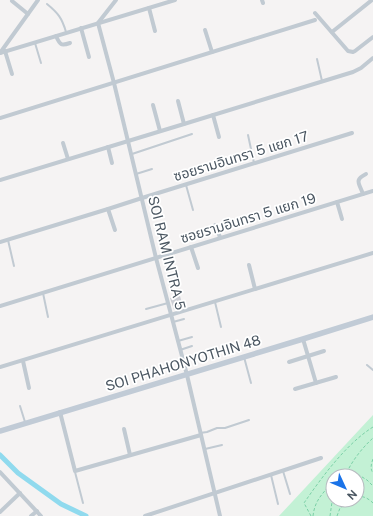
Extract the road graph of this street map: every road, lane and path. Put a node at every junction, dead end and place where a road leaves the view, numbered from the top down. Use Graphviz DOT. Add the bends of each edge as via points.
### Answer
graph roads {
  1 [pos="38,0"];
  2 [pos="116,0"];
  3 [pos="174,0"];
  4 [pos="372,0"];
  5 [pos="12,1"];
  6 [pos="47,4"];
  7 [pos="149,8"];
  8 [pos="315,13"];
  9 [pos="28,14"];
  10 [pos="315,20"];
  11 [pos="98,23"];
  12 [pos="81,28"];
  13 [pos="206,30"];
  14 [pos="155,31"];
  15 [pos="332,32"];
  16 [pos="66,33"];
  17 [pos="56,36"];
  18 [pos="373,37"];
  19 [pos="35,42"];
  20 [pos="70,43"];
  21 [pos="2,52"];
  22 [pos="212,52"];
  23 [pos="89,57"];
  24 [pos="373,58"];
  25 [pos="317,59"];
  26 [pos="41,63"];
  27 [pos="12,74"];
  28 [pos="322,81"];
  29 [pos="114,83"];
  30 [pos="178,101"];
  31 [pos="153,106"];
  32 [pos="213,115"];
  33 [pos="0,118"];
  34 [pos="184,124"];
  35 [pos="160,131"];
  36 [pos="192,134"];
  37 [pos="352,134"];
  38 [pos="248,135"];
  39 [pos="219,137"];
  40 [pos="127,141"];
  41 [pos="63,143"];
  42 [pos="108,147"];
  43 [pos="131,155"];
  44 [pos="68,159"];
  45 [pos="112,163"];
  46 [pos="254,163"];
  47 [pos="152,169"];
  48 [pos="136,174"];
  49 [pos="366,174"];
  50 [pos="0,180"];
  51 [pos="186,184"];
  52 [pos="373,191"];
  53 [pos="363,194"];
  54 [pos="142,198"];
  55 [pos="337,202"];
  56 [pos="108,209"];
  57 [pos="193,210"];
  58 [pos="342,220"];
  59 [pos="215,225"];
  60 [pos="115,230"];
  61 [pos="220,237"];
  62 [pos="8,240"];
  63 [pos="0,242"];
  64 [pos="191,247"];
  65 [pos="373,252"];
  66 [pos="156,258"];
  67 [pos="14,266"];
  68 [pos="249,266"];
  69 [pos="198,268"];
  70 [pos="255,289"];
  71 [pos="43,293"];
  72 [pos="215,301"];
  73 [pos="168,303"];
  74 [pos="0,306"];
  75 [pos="146,309"];
  76 [pos="171,315"];
  77 [pos="48,317"];
  78 [pos="373,317"];
  79 [pos="184,319"];
  80 [pos="173,322"];
  81 [pos="221,327"];
  82 [pos="192,337"];
  83 [pos="303,339"];
  84 [pos="178,341"];
  85 [pos="192,346"];
  86 [pos="180,350"];
  87 [pos="324,352"];
  88 [pos="244,357"];
  89 [pos="308,357"];
  90 [pos="23,360"];
  91 [pos="290,362"];
  92 [pos="367,365"];
  93 [pos="0,368"];
  94 [pos="373,370"];
  95 [pos="187,375"];
  96 [pos="336,377"];
  97 [pos="316,382"];
  98 [pos="251,383"];
  99 [pos="29,388"];
  100 [pos="295,389"];
  101 [pos="20,406"];
  102 [pos="60,412"];
  103 [pos="249,420"];
  104 [pos="25,423"];
  105 [pos="373,427"];
  106 [pos="124,429"];
  107 [pos="0,431"];
  108 [pos="200,434"];
  109 [pos="373,438"];
  110 [pos="222,445"];
  111 [pos="204,450"];
  112 [pos="130,455"];
  113 [pos="321,458"];
  114 [pos="373,460"];
  115 [pos="349,468"];
  116 [pos="75,471"];
  117 [pos="283,471"];
  118 [pos="0,472"];
  119 [pos="373,473"];
  120 [pos="271,475"];
  121 [pos="365,479"];
  122 [pos="373,486"];
  123 [pos="325,491"];
  124 [pos="20,493"];
  125 [pos="215,493"];
  126 [pos="290,494"];
  127 [pos="83,503"];
  128 [pos="278,504"];
  129 [pos="37,511"];
  130 [pos="0,512"];
  131 [pos="152,515"];
  132 [pos="31,516"];
  133 [pos="41,516"];
  134 [pos="145,516"];
  135 [pos="220,516"];
  136 [pos="311,516"];
  137 [pos="313,516"];
  1 -- 9 [label="street"];
  2 -- 11 [label="street"];
  3 -- 7 [label="street"];
  4 -- 15 [label="street"];
  5 -- 9 [label="street"];
  6 -- 16 [label="lane" via="60,16"];
  7 -- 11 [label="street"];
  7 -- 14 [label="street"];
  8 -- 15 [label="street"];
  9 -- 21 [label="street"];
  10 -- 22 [label="street"];
  11 -- 12 [label="street"];
  11 -- 29 [label="street, SOI RAM INTRA 5"];
  12 -- 16 [label="street"];
  12 -- 23 [label="street"];
  13 -- 22 [label="street"];
  15 -- 18 [label="street" via="351,52"];
  16 -- 17 [label="street"];
  17 -- 19 [label="street"];
  17 -- 20 [label="street" via="60,44"];
  19 -- 21 [label="street"];
  19 -- 26 [label="lane"];
  21 -- 27 [label="street"];
  22 -- 29 [label="street"];
  24 -- 28 [label="street" via="361,68"];
  25 -- 28 [label="lane"];
  28 -- 32 [label="street"];
  29 -- 33 [label="street"];
  29 -- 40 [label="street, SOI RAM INTRA 5"];
  30 -- 34 [label="street"];
  31 -- 35 [label="street"];
  32 -- 34 [label="street"];
  32 -- 39 [label="street"];
  34 -- 35 [label="street"];
  35 -- 40 [label="street"];
  36 -- 43 [label="lane"];
  37 -- 46 [label="street, ซอยรามอินทรา 5 แยก 17"];
  38 -- 46 [label="lane"];
  40 -- 42 [label="street"];
  40 -- 43 [label="street, SOI RAM INTRA 5"];
  41 -- 44 [label="street"];
  42 -- 44 [label="street"];
  42 -- 45 [label="street"];
  43 -- 48 [label="street, SOI RAM INTRA 5"];
  44 -- 50 [label="street"];
  46 -- 51 [label="street, ซอยรามอินทรา 5 แยก 17"];
  47 -- 48 [label="lane"];
  48 -- 54 [label="street, SOI RAM INTRA 5"];
  49 -- 53 [label="street" via="358,179"];
  51 -- 54 [label="street, ซอยรามอินทรา 5 แยก 17"];
  51 -- 57 [label="lane"];
  52 -- 53 [label="street, ซอยรามอินทรา 5 แยก 19"];
  53 -- 55 [label="street, ซอยรามอินทรา 5 แยก 19"];
  54 -- 56 [label="street, ซอยรามอินทรา 5 แยก 17"];
  54 -- 66 [label="street, SOI RAM INTRA 5"];
  55 -- 58 [label="street"];
  55 -- 61 [label="street, ซอยรามอินทรา 5 แยก 19"];
  56 -- 60 [label="street"];
  56 -- 62 [label="street, ซอยรามอินทรา 5 แยก 17"];
  59 -- 61 [label="street"];
  61 -- 64 [label="street, ซอยรามอินทรา 5 แยก 19"];
  62 -- 63 [label="street, ซอยรามอินทรา 5 แยก 17"];
  62 -- 67 [label="lane"];
  64 -- 66 [label="street, ซอยรามอินทรา 5 แยก 19"];
  64 -- 69 [label="street"];
  65 -- 70 [label="street"];
  66 -- 71 [label="street, ซอยรามอินทรา 5 แยก 19"];
  66 -- 73 [label="street, SOI RAM INTRA 5"];
  68 -- 70 [label="street"];
  70 -- 72 [label="street"];
  71 -- 74 [label="street, ซอยรามอินทรา 5 แยก 19"];
  71 -- 77 [label="lane"];
  72 -- 76 [label="street"];
  72 -- 81 [label="lane"];
  73 -- 75 [label="lane"];
  73 -- 76 [label="street, SOI RAM INTRA 5"];
  76 -- 80 [label="street, SOI RAM INTRA 5"];
  76 -- 90 [label="street"];
  78 -- 83 [label="street, SOI PHAHONYOTHIN 48"];
  79 -- 80 [label="lane"];
  80 -- 84 [label="street, SOI RAM INTRA 5"];
  82 -- 84 [label="lane"];
  83 -- 88 [label="street, SOI PHAHONYOTHIN 48"];
  83 -- 89 [label="street"];
  84 -- 86 [label="street, SOI RAM INTRA 5"];
  85 -- 86 [label="lane"];
  86 -- 95 [label="street, SOI RAM INTRA 5"];
  87 -- 89 [label="street"];
  88 -- 95 [label="street, SOI PHAHONYOTHIN 48"];
  88 -- 98 [label="lane"];
  89 -- 91 [label="street"];
  89 -- 97 [label="street"];
  90 -- 93 [label="street"];
  90 -- 99 [label="street"];
  92 -- 94 [label="lane"];
  95 -- 102 [label="street, SOI PHAHONYOTHIN 48"];
  95 -- 108 [label="street, SOI RAM INTRA 5"];
  96 -- 97 [label="street"];
  97 -- 100 [label="street"];
  101 -- 104 [label="lane"];
  102 -- 104 [label="street, SOI PHAHONYOTHIN 48"];
  102 -- 116 [label="street"];
  103 -- 108 [label="lane"];
  104 -- 107 [label="street, SOI PHAHONYOTHIN 48"];
  105 -- 136 [label="path" via="348,448 304,503"];
  106 -- 112 [label="street"];
  108 -- 111 [label="street, SOI RAM INTRA 5"];
  108 -- 112 [label="street"];
  109 -- 115 [label="path"];
  110 -- 111 [label="lane"];
  111 -- 125 [label="street, SOI RAM INTRA 5"];
  112 -- 116 [label="street"];
  113 -- 117 [label="street"];
  114 -- 119 [label="path"];
  116 -- 127 [label="lane"];
  117 -- 120 [label="street"];
  117 -- 126 [label="lane"];
  118 -- 124 [label="street"];
  120 -- 125 [label="street"];
  120 -- 128 [label="lane"];
  121 -- 122 [label="path"];
  123 -- 137 [label="path" via="314,507"];
  124 -- 129 [label="street"];
  124 -- 130 [label="street"];
  125 -- 131 [label="street"];
  125 -- 135 [label="street, SOI RAM INTRA 5"];
  129 -- 132 [label="street"];
  129 -- 133 [label="street"];
  131 -- 134 [label="street"];
}
